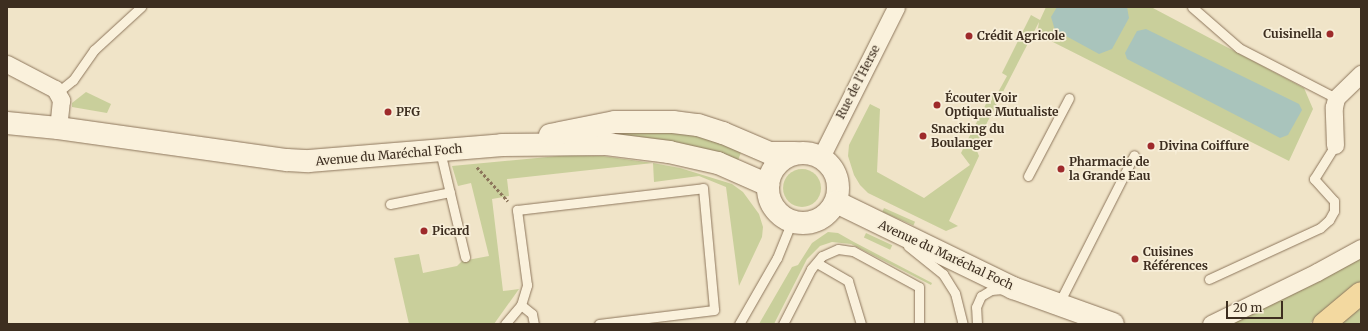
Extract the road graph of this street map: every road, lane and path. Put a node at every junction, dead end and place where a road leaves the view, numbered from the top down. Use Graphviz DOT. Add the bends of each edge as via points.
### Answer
graph roads {
  1 [pos="896,7"];
  2 [pos="1192,7"];
  3 [pos="140,8"];
  4 [pos="7,64"];
  5 [pos="1361,74"];
  6 [pos="58,92"];
  7 [pos="1069,98"];
  8 [pos="1336,98"];
  9 [pos="7,123"];
  10 [pos="58,128"];
  11 [pos="502,145"];
  12 [pos="1335,145"];
  13 [pos="440,151"];
  14 [pos="794,153"];
  15 [pos="1134,155"];
  16 [pos="821,157"];
  17 [pos="474,163"];
  18 [pos="1028,176"];
  19 [pos="768,185"];
  20 [pos="450,192"];
  21 [pos="836,202"];
  22 [pos="390,204"];
  23 [pos="517,210"];
  24 [pos="792,221"];
  25 [pos="882,225"];
  26 [pos="1361,248"];
  27 [pos="465,257"];
  28 [pos="817,263"];
  29 [pos="1209,278"];
  30 [pos="1013,288"];
  31 [pos="1361,293"];
  32 [pos="521,305"];
  33 [pos="1058,305"];
  34 [pos="505,324"];
  35 [pos="534,324"];
  36 [pos="599,324"];
  37 [pos="739,324"];
  38 [pos="783,324"];
  39 [pos="862,324"];
  40 [pos="919,324"];
  41 [pos="963,324"];
  42 [pos="977,324"];
  43 [pos="1113,324"];
  44 [pos="1211,324"];
  45 [pos="1324,324"];
  1 -- 16 [label="street, Rue de l'Herse"];
  2 -- 8 [label="lane" via="1239,48"];
  3 -- 6 [label="lane" via="94,50 72,80"];
  4 -- 6 [label="street"];
  5 -- 8 [label="street"];
  6 -- 10 [label="street" via="61,100"];
  7 -- 18 [label="lane"];
  8 -- 12 [label="street"];
  9 -- 10 [label="street, Avenue du Maréchal Foch"];
  10 -- 13 [label="street, Avenue du Maréchal Foch" via="287,160 309,161"];
  11 -- 13 [label="street, Avenue du Maréchal Foch"];
  11 -- 14 [label="street" via="615,122 666,121 698,125 770,152"];
  11 -- 19 [label="street, Avenue du Maréchal Foch" via="585,144 641,148 718,163"];
  12 -- 29 [label="lane" via="1314,179 1334,201 1334,211 1329,220 1320,228"];
  13 -- 20 [label="lane"];
  14 -- 16 [label="street" via="804,152"];
  14 -- 19 [label="street" via="786,156 773,168"];
  15 -- 33 [label="lane"];
  16 -- 21 [label="street" via="835,172 838,182"];
  17 -- 23 [label="path"];
  19 -- 24 [label="street" via="774,207 782,216"];
  20 -- 22 [label="lane"];
  20 -- 27 [label="lane"];
  21 -- 24 [label="street" via="822,218 802,223"];
  21 -- 25 [label="street, Avenue du Maréchal Foch"];
  23 -- 32 [label="lane" via="527,285"];
  23 -- 36 [label="lane" via="703,188 714,310"];
  24 -- 37 [label="lane" via="778,258"];
  25 -- 30 [label="street, Avenue du Maréchal Foch"];
  25 -- 41 [label="lane" via="943,274 955,294"];
  26 -- 44 [label="street"];
  28 -- 38 [label="lane" via="798,292"];
  28 -- 39 [label="lane" via="848,281"];
  28 -- 40 [label="lane" via="822,256 838,249 853,250 919,287"];
  30 -- 33 [label="street, Avenue du Maréchal Foch"];
  30 -- 42 [label="lane" via="991,290 981,296 976,306"];
  31 -- 45 [label="main road"];
  32 -- 34 [label="lane"];
  32 -- 35 [label="lane" via="532,314"];
  33 -- 43 [label="street, Avenue du Maréchal Foch"];
}
